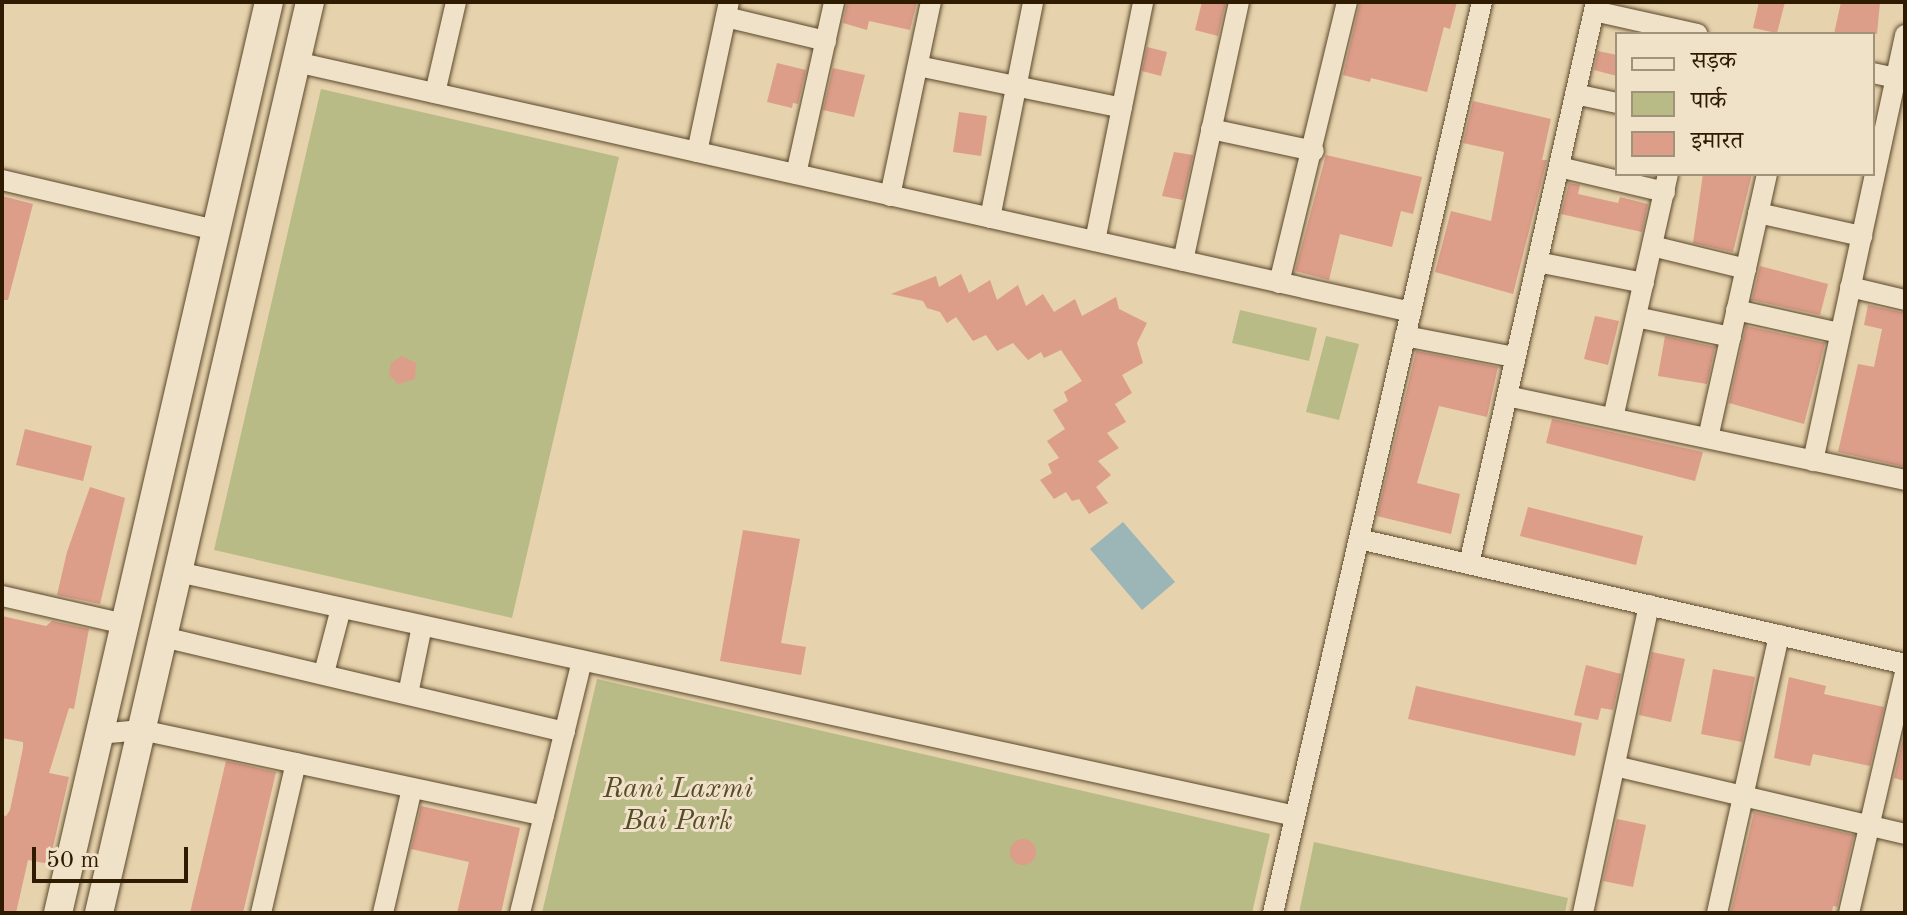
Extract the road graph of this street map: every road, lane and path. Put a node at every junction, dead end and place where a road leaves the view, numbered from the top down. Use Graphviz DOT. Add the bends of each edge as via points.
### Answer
graph roads {
  1 [pos="269,2"];
  2 [pos="310,2"];
  3 [pos="456,2"];
  4 [pos="834,2"];
  5 [pos="931,2"];
  6 [pos="1033,2"];
  7 [pos="1143,2"];
  8 [pos="1238,2"];
  9 [pos="1347,2"];
  10 [pos="1482,2"];
  11 [pos="1595,6"];
  12 [pos="728,10"];
  13 [pos="1690,32"];
  14 [pos="1905,35"];
  15 [pos="826,41"];
  16 [pos="296,62"];
  17 [pos="918,66"];
  18 [pos="1875,73"];
  19 [pos="1900,79"];
  20 [pos="1017,86"];
  21 [pos="435,93"];
  22 [pos="1575,94"];
  23 [pos="1615,103"];
  24 [pos="1122,108"];
  25 [pos="1211,129"];
  26 [pos="1314,151"];
  27 [pos="697,152"];
  28 [pos="1875,166"];
  29 [pos="1559,167"];
  30 [pos="796,174"];
  31 [pos="1615,175"];
  32 [pos="1619,176"];
  33 [pos="1763,176"];
  34 [pos="1873,176"];
  35 [pos="2,180"];
  36 [pos="1666,183"];
  37 [pos="890,196"];
  38 [pos="1758,213"];
  39 [pos="990,218"];
  40 [pos="216,230"];
  41 [pos="1862,236"];
  42 [pos="1095,241"];
  43 [pos="1652,246"];
  44 [pos="1183,261"];
  45 [pos="1537,262"];
  46 [pos="1746,269"];
  47 [pos="1279,283"];
  48 [pos="1644,283"];
  49 [pos="1850,287"];
  50 [pos="1905,300"];
  51 [pos="1736,310"];
  52 [pos="1411,312"];
  53 [pos="1636,317"];
  54 [pos="1840,333"];
  55 [pos="1405,336"];
  56 [pos="1731,337"];
  57 [pos="1514,357"];
  58 [pos="1507,396"];
  59 [pos="1613,418"];
  60 [pos="1708,438"];
  61 [pos="1813,461"];
  62 [pos="1905,480"];
  63 [pos="1359,539"];
  64 [pos="1469,564"];
  65 [pos="178,572"];
  66 [pos="2,596"];
  67 [pos="1649,605"];
  68 [pos="341,608"];
  69 [pos="125,624"];
  70 [pos="422,626"];
  71 [pos="1779,635"];
  72 [pos="163,637"];
  73 [pos="582,661"];
  74 [pos="1905,664"];
  75 [pos="324,673"];
  76 [pos="1905,673"];
  77 [pos="408,694"];
  78 [pos="141,730"];
  79 [pos="565,732"];
  80 [pos="99,734"];
  81 [pos="296,763"];
  82 [pos="1615,766"];
  83 [pos="412,788"];
  84 [pos="1743,796"];
  85 [pos="544,816"];
  86 [pos="1295,816"];
  87 [pos="1869,826"];
  88 [pos="1905,834"];
  89 [pos="58,913"];
  90 [pos="99,913"];
  91 [pos="261,913"];
  92 [pos="383,913"];
  93 [pos="520,913"];
  94 [pos="1273,913"];
  95 [pos="1583,913"];
  96 [pos="1717,913"];
  97 [pos="1849,913"];
  1 -- 40 [label="street"];
  2 -- 16 [label="street"];
  3 -- 21 [label="street"];
  4 -- 15 [label="street"];
  5 -- 17 [label="street"];
  6 -- 20 [label="street"];
  7 -- 24 [label="street"];
  8 -- 25 [label="street"];
  9 -- 26 [label="street"];
  10 -- 52 [label="street"];
  11 -- 13 [label="street"];
  11 -- 22 [label="street"];
  12 -- 15 [label="street"];
  12 -- 27 [label="street"];
  14 -- 19 [label="street"];
  15 -- 30 [label="street"];
  16 -- 21 [label="street"];
  16 -- 65 [label="street"];
  17 -- 20 [label="street"];
  17 -- 37 [label="street"];
  18 -- 19 [label="street"];
  19 -- 28 [label="street"];
  20 -- 24 [label="street"];
  20 -- 39 [label="street"];
  21 -- 27 [label="street"];
  22 -- 23 [label="street"];
  22 -- 29 [label="street"];
  24 -- 42 [label="street"];
  25 -- 26 [label="street"];
  25 -- 44 [label="street"];
  26 -- 47 [label="street"];
  27 -- 30 [label="street"];
  29 -- 31 [label="street"];
  29 -- 45 [label="street"];
  30 -- 37 [label="street"];
  32 -- 36 [label="street"];
  33 -- 38 [label="street"];
  34 -- 41 [label="street"];
  35 -- 40 [label="street"];
  36 -- 43 [label="street"];
  37 -- 39 [label="street"];
  38 -- 41 [label="street"];
  38 -- 46 [label="street"];
  39 -- 42 [label="street"];
  40 -- 69 [label="street"];
  41 -- 49 [label="street"];
  42 -- 44 [label="street"];
  43 -- 46 [label="street"];
  43 -- 48 [label="street"];
  44 -- 47 [label="street"];
  45 -- 48 [label="street"];
  45 -- 57 [label="street"];
  46 -- 51 [label="street"];
  47 -- 52 [label="street"];
  48 -- 53 [label="street"];
  49 -- 50 [label="street"];
  49 -- 54 [label="street"];
  51 -- 54 [label="street"];
  51 -- 56 [label="street"];
  52 -- 55 [label="street"];
  53 -- 56 [label="street"];
  53 -- 59 [label="street"];
  54 -- 61 [label="street"];
  55 -- 57 [label="street"];
  55 -- 63 [label="street"];
  56 -- 60 [label="street"];
  57 -- 58 [label="street"];
  58 -- 59 [label="street"];
  58 -- 64 [label="street"];
  59 -- 60 [label="street"];
  60 -- 61 [label="street"];
  61 -- 62 [label="street"];
  63 -- 64 [label="street"];
  63 -- 86 [label="street"];
  64 -- 67 [label="street"];
  65 -- 68 [label="street"];
  65 -- 72 [label="street"];
  66 -- 69 [label="street"];
  67 -- 71 [label="street"];
  67 -- 82 [label="street"];
  68 -- 70 [label="street"];
  68 -- 75 [label="street"];
  69 -- 80 [label="street"];
  70 -- 73 [label="street"];
  70 -- 77 [label="street"];
  71 -- 74 [label="street"];
  71 -- 84 [label="street"];
  72 -- 75 [label="street"];
  72 -- 78 [label="street"];
  73 -- 79 [label="street"];
  73 -- 86 [label="street"];
  75 -- 77 [label="street"];
  76 -- 87 [label="street"];
  77 -- 79 [label="street"];
  78 -- 80 [label="street"];
  78 -- 81 [label="street"];
  78 -- 90 [label="street"];
  79 -- 85 [label="street"];
  80 -- 89 [label="street"];
  81 -- 83 [label="street"];
  81 -- 91 [label="street"];
  82 -- 84 [label="street"];
  82 -- 95 [label="street"];
  83 -- 85 [label="street"];
  83 -- 92 [label="street"];
  84 -- 87 [label="street"];
  84 -- 96 [label="street"];
  85 -- 93 [label="street"];
  86 -- 94 [label="street"];
  87 -- 88 [label="street"];
  87 -- 97 [label="street"];
}
